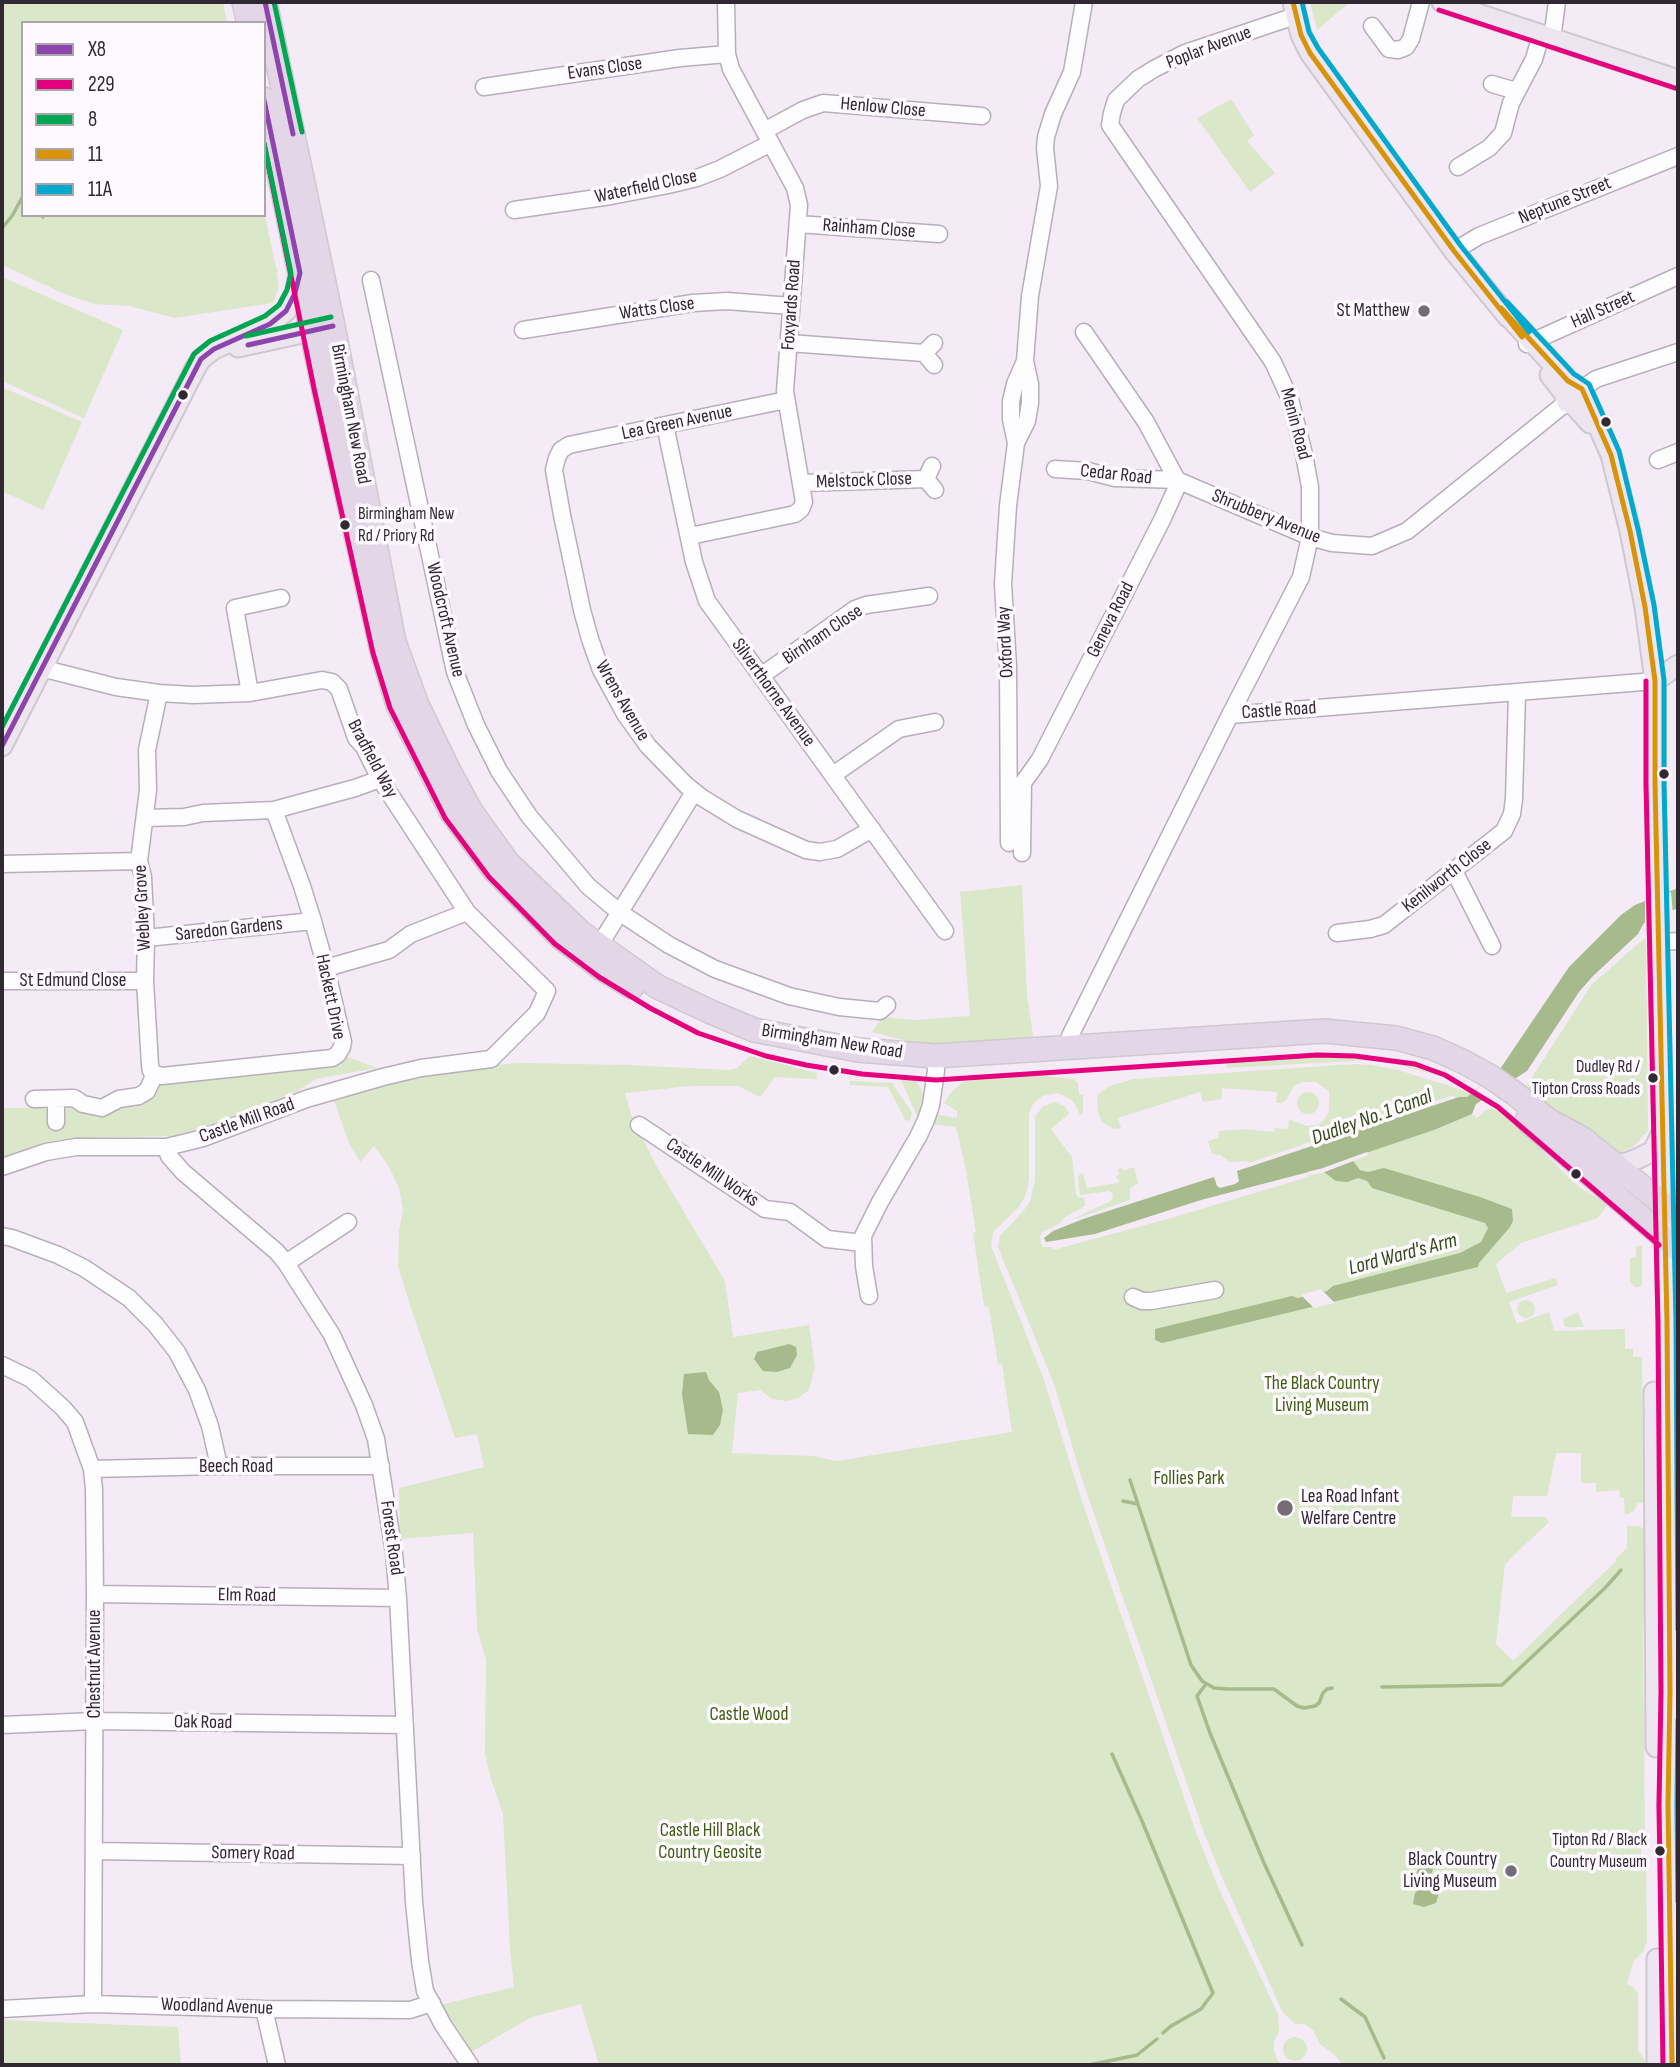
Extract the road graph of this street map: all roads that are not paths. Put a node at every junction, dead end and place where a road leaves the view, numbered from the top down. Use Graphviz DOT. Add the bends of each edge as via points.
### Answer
graph roads {
  1 [pos="244,2"];
  2 [pos="265,2"];
  3 [pos="726,2"];
  4 [pos="1084,2"];
  5 [pos="1421,2"];
  6 [pos="1442,2"];
  7 [pos="1557,2"];
  8 [pos="1294,9"];
  9 [pos="249,21"];
  10 [pos="1373,26"];
  11 [pos="1546,37"];
  12 [pos="727,54"];
  13 [pos="1678,79"];
  14 [pos="1492,84"];
  15 [pos="480,88"];
  16 [pos="1516,91"];
  17 [pos="266,109"];
  18 [pos="973,110"];
  19 [pos="1110,125"];
  20 [pos="767,137"];
  21 [pos="1678,156"];
  22 [pos="1458,167"];
  23 [pos="510,210"];
  24 [pos="798,224"];
  25 [pos="944,234"];
  26 [pos="1454,250"];
  27 [pos="300,273"];
  28 [pos="1678,276"];
  29 [pos="371,280"];
  30 [pos="791,306"];
  31 [pos="322,328"];
  32 [pos="519,331"];
  33 [pos="1084,332"];
  34 [pos="789,343"];
  35 [pos="1530,343"];
  36 [pos="1678,352"];
  37 [pos="930,354"];
  38 [pos="184,390"];
  39 [pos="1575,395"];
  40 [pos="786,400"];
  41 [pos="665,425"];
  42 [pos="569,446"];
  43 [pos="1678,452"];
  44 [pos="1658,460"];
  45 [pos="1055,469"];
  46 [pos="931,478"];
  47 [pos="1177,480"];
  48 [pos="802,483"];
  49 [pos="690,536"];
  50 [pos="1310,537"];
  51 [pos="932,597"];
  52 [pos="281,598"];
  53 [pos="1678,665"];
  54 [pos="41,668"];
  55 [pos="761,676"];
  56 [pos="1656,681"];
  57 [pos="159,693"];
  58 [pos="250,693"];
  59 [pos="1517,693"];
  60 [pos="1230,715"];
  61 [pos="939,722"];
  62 [pos="2,744"];
  63 [pos="833,775"];
  64 [pos="380,779"];
  65 [pos="694,792"];
  66 [pos="274,810"];
  67 [pos="145,818"];
  68 [pos="872,829"];
  69 [pos="1015,848"];
  70 [pos="139,862"];
  71 [pos="2,864"];
  72 [pos="1454,871"];
  73 [pos="467,912"];
  74 [pos="619,912"];
  75 [pos="313,922"];
  76 [pos="945,931"];
  77 [pos="1337,933"];
  78 [pos="1665,937"];
  79 [pos="146,938"];
  80 [pos="1492,946"];
  81 [pos="594,953"];
  82 [pos="326,968"];
  83 [pos="2,981"];
  84 [pos="145,981"];
  85 [pos="887,1005"];
  86 [pos="1072,1048"];
  87 [pos="491,1059"];
  88 [pos="935,1063"];
  89 [pos="158,1075"];
  90 [pos="1486,1081"];
  91 [pos="1509,1096"];
  92 [pos="34,1099"];
  93 [pos="56,1099"];
  94 [pos="1548,1119"];
  95 [pos="56,1122"];
  96 [pos="639,1125"];
  97 [pos="1662,1133"];
  98 [pos="166,1147"];
  99 [pos="1612,1162"];
  100 [pos="2,1167"];
  101 [pos="1665,1217"];
  102 [pos="348,1222"];
  103 [pos="2,1236"];
  104 [pos="863,1243"];
  105 [pos="286,1263"];
  106 [pos="1672,1278"];
  107 [pos="1215,1290"];
  108 [pos="869,1296"];
  109 [pos="1133,1297"];
  110 [pos="2,1365"];
  111 [pos="219,1466"];
  112 [pos="381,1466"];
  113 [pos="92,1469"];
  114 [pos="96,1594"];
  115 [pos="398,1598"];
  116 [pos="1662,1692"];
  117 [pos="95,1721"];
  118 [pos="2,1725"];
  119 [pos="405,1725"];
  120 [pos="95,1851"];
  121 [pos="412,1856"];
  122 [pos="1668,1878"];
  123 [pos="432,2003"];
  124 [pos="93,2004"];
  125 [pos="2,2009"];
  126 [pos="264,2009"];
  127 [pos="277,2065"];
  128 [pos="470,2065"];
  129 [pos="1657,2065"];
  130 [pos="1672,2065"];
  1 -- 9 [label="highway"];
  2 -- 31 [label="highway, Birmingham New Road"];
  3 -- 12 [label="street, Foxyards Road"];
  4 -- 69 [label="street, Oxford Way" via="1072,72 1046,138 1049,186 1030,296 1025,362 1030,403 1016,443 1008,506 1003,584"];
  5 -- 10 [label="street" via="1406,47 1389,49"];
  6 -- 11 [label="main road"];
  7 -- 11 [label="street"];
  8 -- 19 [label="street, Poplar Avenue" via="1185,54 1138,79 1116,100"];
  8 -- 26 [label="main road" via="1310,53"];
  11 -- 13 [label="main road"];
  11 -- 16 [label="street"];
  12 -- 15 [label="street, Evans Close"];
  12 -- 20 [label="street, Foxyards Road" via="730,69"];
  14 -- 16 [label="street"];
  16 -- 22 [label="street" via="1497,141"];
  17 -- 27 [label="highway, Birmingham New Road"];
  18 -- 20 [label="street, Henlow Close" via="823,103 803,110"];
  19 -- 50 [label="street, Menin Road" via="1284,382 1310,488"];
  20 -- 23 [label="street, Waterfield Close" via="720,169 688,180"];
  20 -- 24 [label="street, Foxyards Road" via="795,188"];
  21 -- 26 [label="street, Neptune Street"];
  24 -- 25 [label="street, Rainham Close"];
  24 -- 30 [label="street, Foxyards Road"];
  26 -- 35 [label="main road"];
  27 -- 31 [label="highway, Birmingham New Road"];
  27 -- 38 [label="main road" via="286,311 201,359"];
  28 -- 35 [label="street, Hall Street"];
  29 -- 74 [label="street, Woodcroft Avenue" via="455,672 475,725 528,816 588,886"];
  30 -- 32 [label="street, Watts Close" via="693,303"];
  30 -- 34 [label="street, Foxyards Road"];
  31 -- 38 [label="main road" via="237,347 214,360"];
  31 -- 81 [label="highway, Birmingham New Road" via="382,651 398,705 452,813 495,871 560,937"];
  33 -- 47 [label="street" via="1146,422"];
  34 -- 37 [label="street"];
  34 -- 40 [label="street, Foxyards Road"];
  35 -- 39 [label="main road" via="1568,381"];
  36 -- 39 [label="street, Shrubbery Avenue" via="1596,379"];
  38 -- 54 [label="main road"];
  39 -- 50 [label="street, Shrubbery Avenue" via="1407,531 1372,546 1332,544"];
  39 -- 56 [label="main road" via="1611,455 1630,530"];
  40 -- 41 [label="street, Lea Green Avenue"];
  40 -- 48 [label="street, Foxyards Road"];
  41 -- 42 [label="street, Lea Green Avenue"];
  41 -- 49 [label="street, Silverthorne Avenue"];
  42 -- 65 [label="street, Wrens Avenue" via="561,450 554,470 590,639 601,670 648,746"];
  43 -- 44 [label="street"];
  45 -- 47 [label="street, Cedar Road" via="1115,478"];
  46 -- 48 [label="street, Melstock Close"];
  47 -- 50 [label="street, Shrubbery Avenue"];
  47 -- 69 [label="street, Geneva Road" via="1162,520 1040,759 1023,783"];
  48 -- 49 [label="street, Foxyards Road" via="804,502 795,514"];
  49 -- 55 [label="street, Silverthorne Avenue" via="708,600"];
  50 -- 60 [label="street, Menin Road" via="1301,577"];
  51 -- 55 [label="street, Birnham Close" via="855,609"];
  52 -- 58 [label="street" via="236,608"];
  53 -- 56 [label="main road"];
  54 -- 57 [label="street, Bradfield Way"];
  54 -- 62 [label="main road"];
  55 -- 63 [label="street, Silverthorne Avenue"];
  56 -- 59 [label="street, Castle Road"];
  56 -- 78 [label="main road" via="1657,897"];
  57 -- 58 [label="street, Bradfield Way"];
  57 -- 67 [label="street, Webley Grove" via="149,731"];
  58 -- 64 [label="street, Bradfield Way" via="332,682 340,689 356,738"];
  59 -- 60 [label="street, Castle Road"];
  59 -- 72 [label="street, Kenilworth Close" via="1512,814 1504,831"];
  60 -- 86 [label="street, Castle Road" via="1070,1036"];
  61 -- 63 [label="street" via="899,729"];
  63 -- 68 [label="street, Silverthorne Avenue"];
  64 -- 66 [label="street"];
  64 -- 73 [label="street, Bradfield Way"];
  65 -- 68 [label="street, Wrens Avenue" via="737,820 806,850 837,849"];
  65 -- 74 [label="street"];
  66 -- 67 [label="street"];
  66 -- 75 [label="street, Hackett Drive"];
  67 -- 70 [label="street, Webley Grove"];
  68 -- 76 [label="street, Silverthorne Avenue"];
  70 -- 71 [label="street"];
  70 -- 79 [label="street, Webley Grove"];
  72 -- 77 [label="street, Kenilworth Close" via="1384,925"];
  72 -- 80 [label="street"];
  73 -- 82 [label="street" via="411,934 389,950"];
  73 -- 87 [label="street, Bradfield Way" via="547,991 537,1013"];
  74 -- 81 [label="street"];
  74 -- 85 [label="street, Woodcroft Avenue" via="669,945 756,985 839,1007 880,1011"];
  75 -- 79 [label="street, Saredon Gardens"];
  75 -- 82 [label="street, Hackett Drive"];
  78 -- 97 [label="main road"];
  79 -- 84 [label="street, Webley Grove"];
  81 -- 88 [label="highway, Birmingham New Road" via="754,1030"];
  82 -- 89 [label="street, Hackett Drive" via="343,1042 338,1054"];
  83 -- 84 [label="street, St Edmund Close"];
  84 -- 89 [label="street, Webley Grove" via="150,1065"];
  86 -- 88 [label="highway, Birmingham New Road"];
  86 -- 90 [label="highway, Birmingham New Road" via="1324,1031 1367,1034 1433,1048 1464,1062"];
  87 -- 98 [label="street, Castle Mill Road" via="383,1077"];
  88 -- 90 [label="highway, Birmingham New Road" via="996,1068 1356,1047 1417,1055"];
  88 -- 104 [label="street" via="926,1120 866,1228"];
  89 -- 93 [label="street" via="139,1096 102,1108 74,1098"];
  90 -- 91 [label="highway, Birmingham New Road"];
  91 -- 94 [label="highway, Birmingham New Road"];
  91 -- 101 [label="highway, Birmingham New Road"];
  92 -- 93 [label="street"];
  93 -- 95 [label="street"];
  94 -- 99 [label="highway, Birmingham New Road"];
  94 -- 101 [label="highway" via="1579,1150"];
  96 -- 104 [label="street, Castle Mill Works" via="765,1209 790,1212 827,1239"];
  97 -- 99 [label="main road" via="1653,1151 1624,1164"];
  97 -- 101 [label="main road"];
  98 -- 100 [label="street, Castle Mill Road" via="76,1147"];
  98 -- 105 [label="street, Forest Road" via="183,1172"];
  99 -- 101 [label="highway, Birmingham New Road"];
  101 -- 106 [label="main road"];
  101 -- 116 [label="main road"];
  102 -- 105 [label="street"];
  103 -- 111 [label="street" via="84,1268 129,1298 155,1324 177,1352 197,1390"];
  104 -- 108 [label="street"];
  105 -- 112 [label="street, Forest Road" via="332,1335 364,1405"];
  106 -- 116 [label="main road"];
  107 -- 109 [label="street" via="1151,1301"];
  110 -- 113 [label="street, Chestnut Avenue" via="31,1379 63,1408 75,1422"];
  111 -- 112 [label="street, Beech Road"];
  111 -- 113 [label="street, Beech Road"];
  112 -- 115 [label="street, Forest Road"];
  113 -- 114 [label="street, Chestnut Avenue"];
  114 -- 115 [label="street, Elm Road"];
  114 -- 117 [label="street, Chestnut Avenue"];
  115 -- 119 [label="street, Forest Road"];
  116 -- 122 [label="main road"];
  117 -- 118 [label="street, Oak Road"];
  117 -- 119 [label="street, Oak Road"];
  117 -- 120 [label="street, Chestnut Avenue"];
  119 -- 121 [label="street, Forest Road"];
  120 -- 121 [label="street, Somery Road"];
  120 -- 124 [label="street, Chestnut Avenue"];
  121 -- 123 [label="street, Forest Road" via="420,1961"];
  122 -- 129 [label="main road"];
  122 -- 130 [label="main road"];
  123 -- 126 [label="street, Woodland Avenue" via="410,2010"];
  123 -- 128 [label="street, Forest Road"];
  124 -- 125 [label="street, Woodland Avenue"];
  124 -- 126 [label="street, Woodland Avenue"];
  126 -- 127 [label="street"];
}
